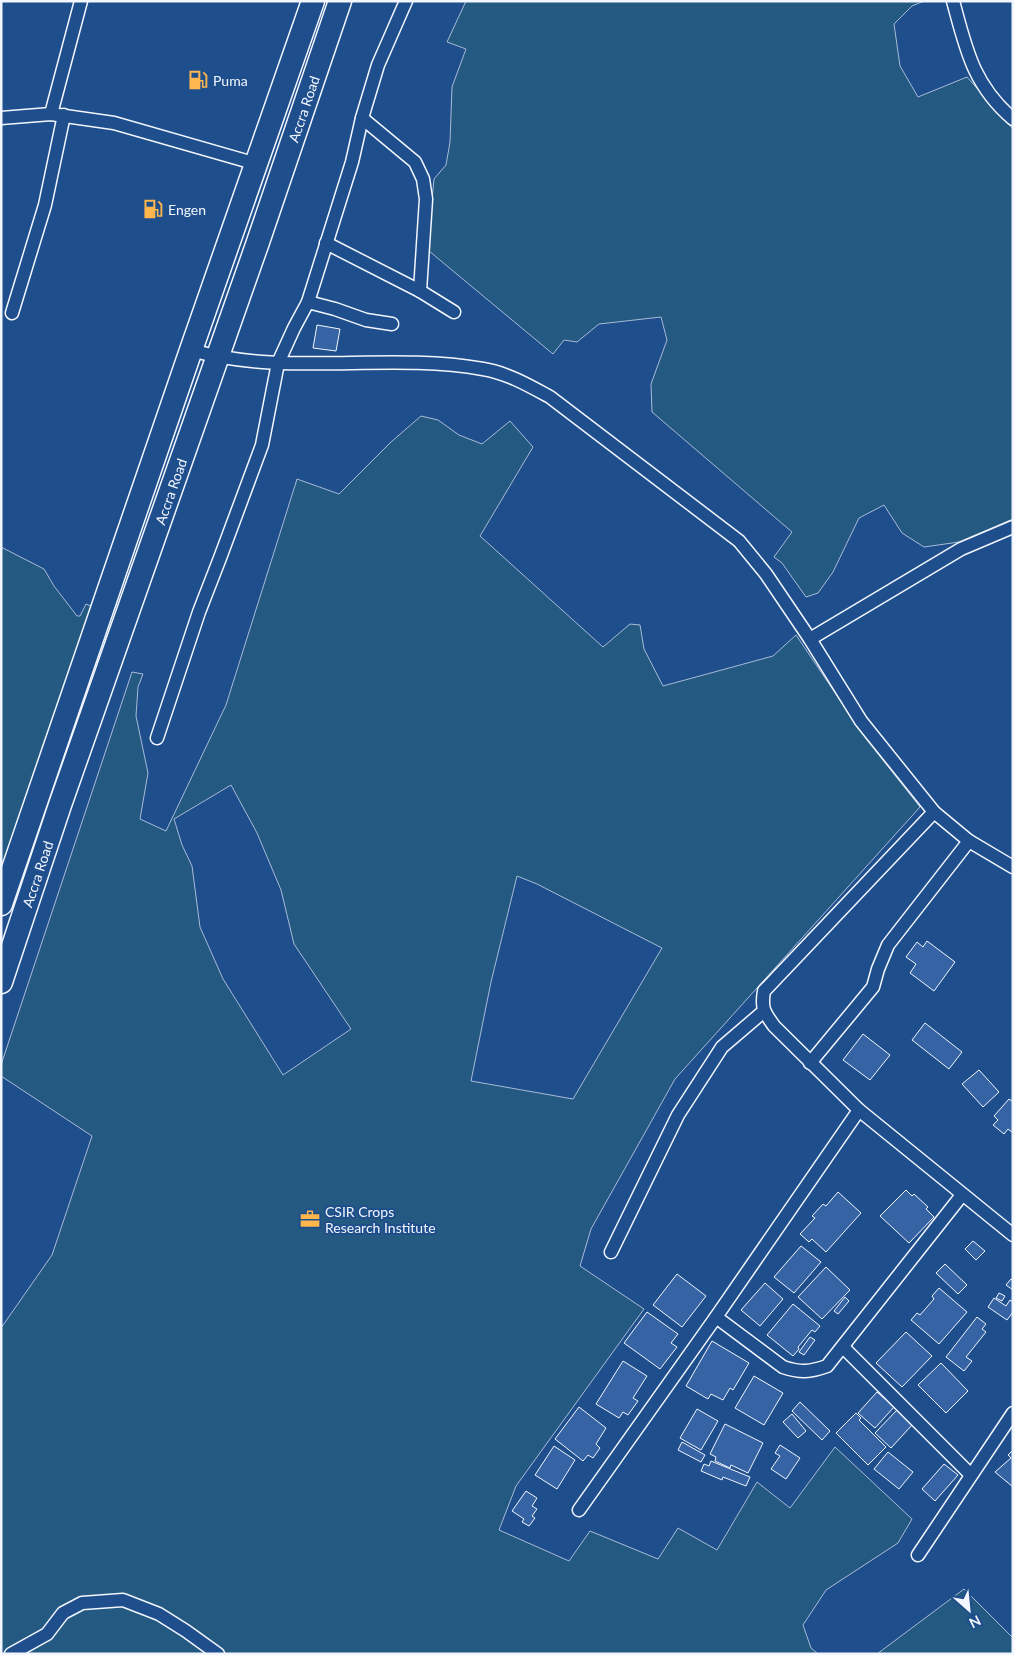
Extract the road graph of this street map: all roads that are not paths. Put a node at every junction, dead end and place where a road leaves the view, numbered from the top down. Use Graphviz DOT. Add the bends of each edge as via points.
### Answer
graph roads {
  1 [pos="81,1"];
  2 [pos="313,1"];
  3 [pos="340,1"];
  4 [pos="406,1"];
  5 [pos="953,1"];
  6 [pos="51,114"];
  7 [pos="64,115"];
  8 [pos="1,118"];
  9 [pos="362,118"];
  10 [pos="1013,119"];
  11 [pos="257,164"];
  12 [pos="326,243"];
  13 [pos="420,291"];
  14 [pos="308,302"];
  15 [pos="454,312"];
  16 [pos="12,313"];
  17 [pos="392,324"];
  18 [pos="191,350"];
  19 [pos="218,357"];
  20 [pos="278,363"];
  21 [pos="1013,527"];
  22 [pos="810,639"];
  23 [pos="157,738"];
  24 [pos="934,812"];
  25 [pos="969,841"];
  26 [pos="1013,867"];
  27 [pos="1,904"];
  28 [pos="1,982"];
  29 [pos="764,1010"];
  30 [pos="810,1063"];
  31 [pos="859,1110"];
  32 [pos="962,1195"];
  33 [pos="1013,1235"];
  34 [pos="612,1252"];
  35 [pos="716,1317"];
  36 [pos="843,1348"];
  37 [pos="1013,1413"];
  38 [pos="971,1475"];
  39 [pos="579,1510"];
  40 [pos="918,1555"];
  41 [pos="11,1654"];
  42 [pos="218,1654"];
  1 -- 6 [label="street"];
  2 -- 11 [label="highway, Accra Road"];
  3 -- 19 [label="highway, Accra Road"];
  4 -- 9 [label="street" via="378,65"];
  5 -- 10 [label="street" via="977,77"];
  6 -- 7 [label="street"];
  6 -- 8 [label="street"];
  7 -- 11 [label="street" via="114,123"];
  7 -- 16 [label="street" via="45,205"];
  9 -- 12 [label="street" via="352,162"];
  9 -- 13 [label="street" via="415,162 423,179 426,199"];
  11 -- 18 [label="highway, Accra Road"];
  12 -- 13 [label="street"];
  12 -- 14 [label="street"];
  13 -- 15 [label="street"];
  14 -- 17 [label="street" via="366,320"];
  14 -- 20 [label="street"];
  18 -- 19 [label="street"];
  18 -- 27 [label="highway, Accra Road"];
  19 -- 20 [label="street"];
  19 -- 28 [label="highway, Accra Road"];
  20 -- 22 [label="street" via="414,361 484,369 517,379 550,397 739,541 766,574"];
  20 -- 23 [label="street" via="262,445 199,612"];
  21 -- 22 [label="street" via="961,549"];
  22 -- 24 [label="street" via="861,721"];
  24 -- 25 [label="street"];
  24 -- 29 [label="street" via="764,990"];
  25 -- 26 [label="street"];
  25 -- 30 [label="street" via="888,945 873,987"];
  29 -- 30 [label="street" via="774,1026"];
  29 -- 34 [label="street" via="722,1048 678,1115"];
  30 -- 31 [label="street"];
  31 -- 32 [label="street"];
  31 -- 35 [label="street"];
  32 -- 33 [label="street"];
  32 -- 36 [label="street"];
  35 -- 36 [label="street" via="783,1367 794,1371 810,1372 828,1366"];
  35 -- 39 [label="street"];
  36 -- 38 [label="street"];
  37 -- 38 [label="street"];
  38 -- 40 [label="street"];
  41 -- 42 [label="street" via="47,1634 63,1613 82,1603 123,1600 159,1614"];
}
